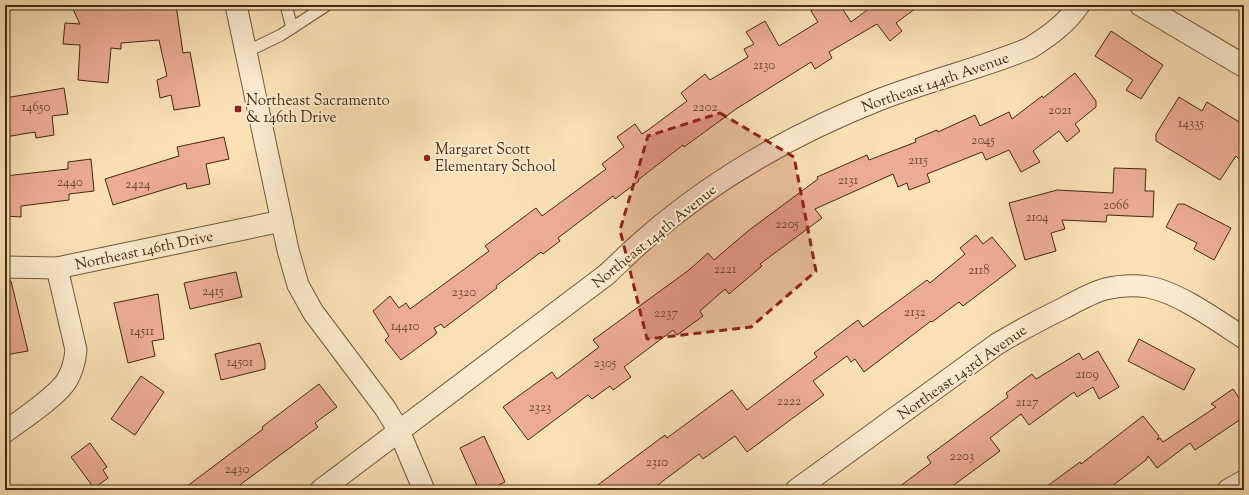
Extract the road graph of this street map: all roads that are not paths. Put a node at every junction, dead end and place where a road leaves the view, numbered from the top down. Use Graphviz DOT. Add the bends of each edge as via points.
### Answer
graph roads {
  1 [pos="236,5"];
  2 [pos="286,5"];
  3 [pos="327,5"];
  4 [pos="1079,5"];
  5 [pos="1141,5"];
  6 [pos="292,28"];
  7 [pos="246,52"];
  8 [pos="1244,66"];
  9 [pos="282,221"];
  10 [pos="5,267"];
  11 [pos="57,268"];
  12 [pos="1244,338"];
  13 [pos="399,431"];
  14 [pos="5,432"];
  15 [pos="1244,480"];
  16 [pos="321,490"];
  17 [pos="424,490"];
  18 [pos="796,490"];
  19 [pos="1228,490"];
  1 -- 7 [label="street"];
  2 -- 6 [label="lane"];
  3 -- 6 [label="lane"];
  4 -- 13 [label="street, Northeast 144th Avenue" via="1046,39 1030,48 882,98 782,144 735,172 690,203 646,238 606,275"];
  5 -- 8 [label="street"];
  6 -- 7 [label="lane"];
  7 -- 9 [label="street"];
  9 -- 11 [label="street, Northeast 146th Drive"];
  9 -- 13 [label="street" via="298,285 313,312 385,408"];
  10 -- 11 [label="street, Northeast 146th Drive"];
  11 -- 14 [label="street" via="76,350 74,364 67,381 57,392"];
  12 -- 18 [label="street, Northeast 143rd Avenue" via="1190,304 1166,293 1148,287 1106,289 997,344"];
  13 -- 16 [label="street, Northeast 144th Avenue"];
  13 -- 17 [label="street"];
  15 -- 19 [label="street"];
}
